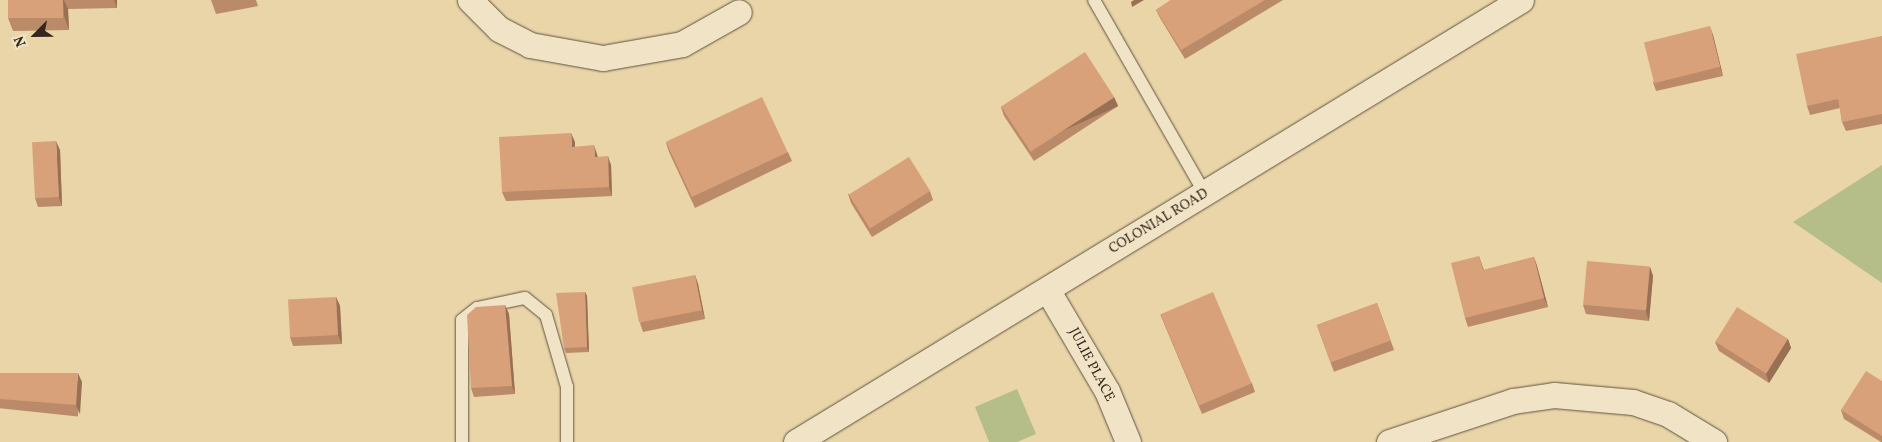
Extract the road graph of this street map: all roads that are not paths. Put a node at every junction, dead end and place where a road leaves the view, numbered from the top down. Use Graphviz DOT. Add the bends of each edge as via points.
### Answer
graph roads {
  1 [pos="470,0"];
  2 [pos="1094,0"];
  3 [pos="1521,0"];
  4 [pos="739,12"];
  5 [pos="1205,194"];
  6 [pos="1048,291"];
  7 [pos="462,442"];
  8 [pos="567,442"];
  9 [pos="796,442"];
  10 [pos="1128,442"];
  11 [pos="1389,442"];
  12 [pos="1714,442"];
  1 -- 4 [label="street" via="499,29 530,45 603,58 682,44"];
  2 -- 5 [label="lane"];
  3 -- 5 [label="street, COLONIAL ROAD"];
  5 -- 6 [label="street, COLONIAL ROAD"];
  6 -- 9 [label="street, COLONIAL ROAD"];
  6 -- 10 [label="street, JULIE PLACE" via="1107,391"];
  7 -- 8 [label="lane" via="462,320 465,313 524,298 546,316 567,387"];
  11 -- 12 [label="street" via="1513,401 1562,395 1633,402 1668,414"];
}
